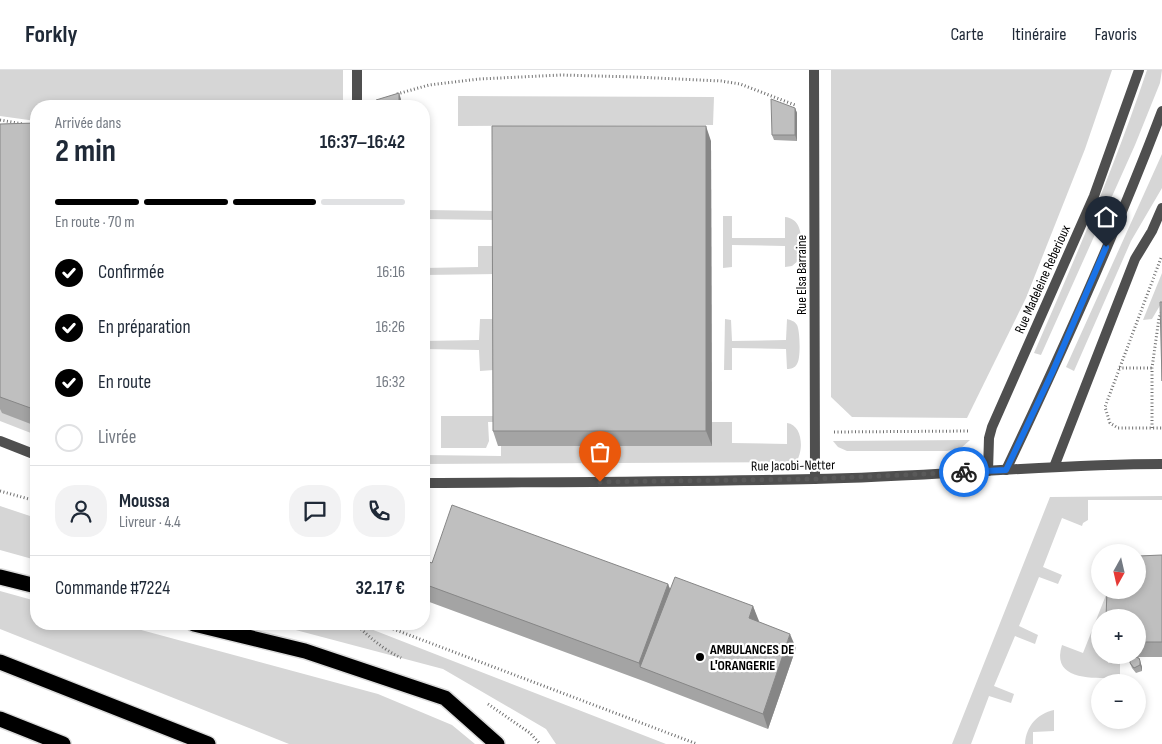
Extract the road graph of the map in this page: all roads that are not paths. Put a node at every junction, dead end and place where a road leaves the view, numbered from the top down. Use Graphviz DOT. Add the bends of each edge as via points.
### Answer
graph roads {
  1 [pos="357,70"];
  2 [pos="814,70"];
  3 [pos="1140,70"];
  4 [pos="357,100"];
  5 [pos="1162,111"];
  6 [pos="1162,208"];
  7 [pos="0,441"];
  8 [pos="30,453"];
  9 [pos="1162,464"];
  10 [pos="1054,467"];
  11 [pos="1006,470"];
  12 [pos="988,471"];
  13 [pos="815,479"];
  14 [pos="430,483"];
  15 [pos="0,577"];
  16 [pos="30,584"];
  17 [pos="220,630"];
  18 [pos="0,662"];
  19 [pos="0,719"];
  20 [pos="63,744"];
  21 [pos="208,744"];
  22 [pos="497,744"];
  1 -- 4 [label="street"];
  2 -- 13 [label="street, Rue Elsa Barraine"];
  3 -- 12 [label="street, Rue Madeleine Reberioux" via="1094,196 992,427"];
  5 -- 11 [label="street" via="1052,373"];
  6 -- 10 [label="street" via="1136,259"];
  7 -- 8 [label="street"];
  9 -- 10 [label="street, Rue Jacobi-Netter"];
  10 -- 11 [label="street, Rue Jacobi-Netter"];
  11 -- 12 [label="street, Rue Jacobi-Netter"];
  12 -- 13 [label="street, Rue Jacobi-Netter"];
  13 -- 14 [label="street, Rue Jacobi-Netter"];
  15 -- 16 [label="highway"];
  17 -- 22 [label="highway" via="305,650 445,698"];
  18 -- 21 [label="highway"];
  19 -- 20 [label="highway"];
}
